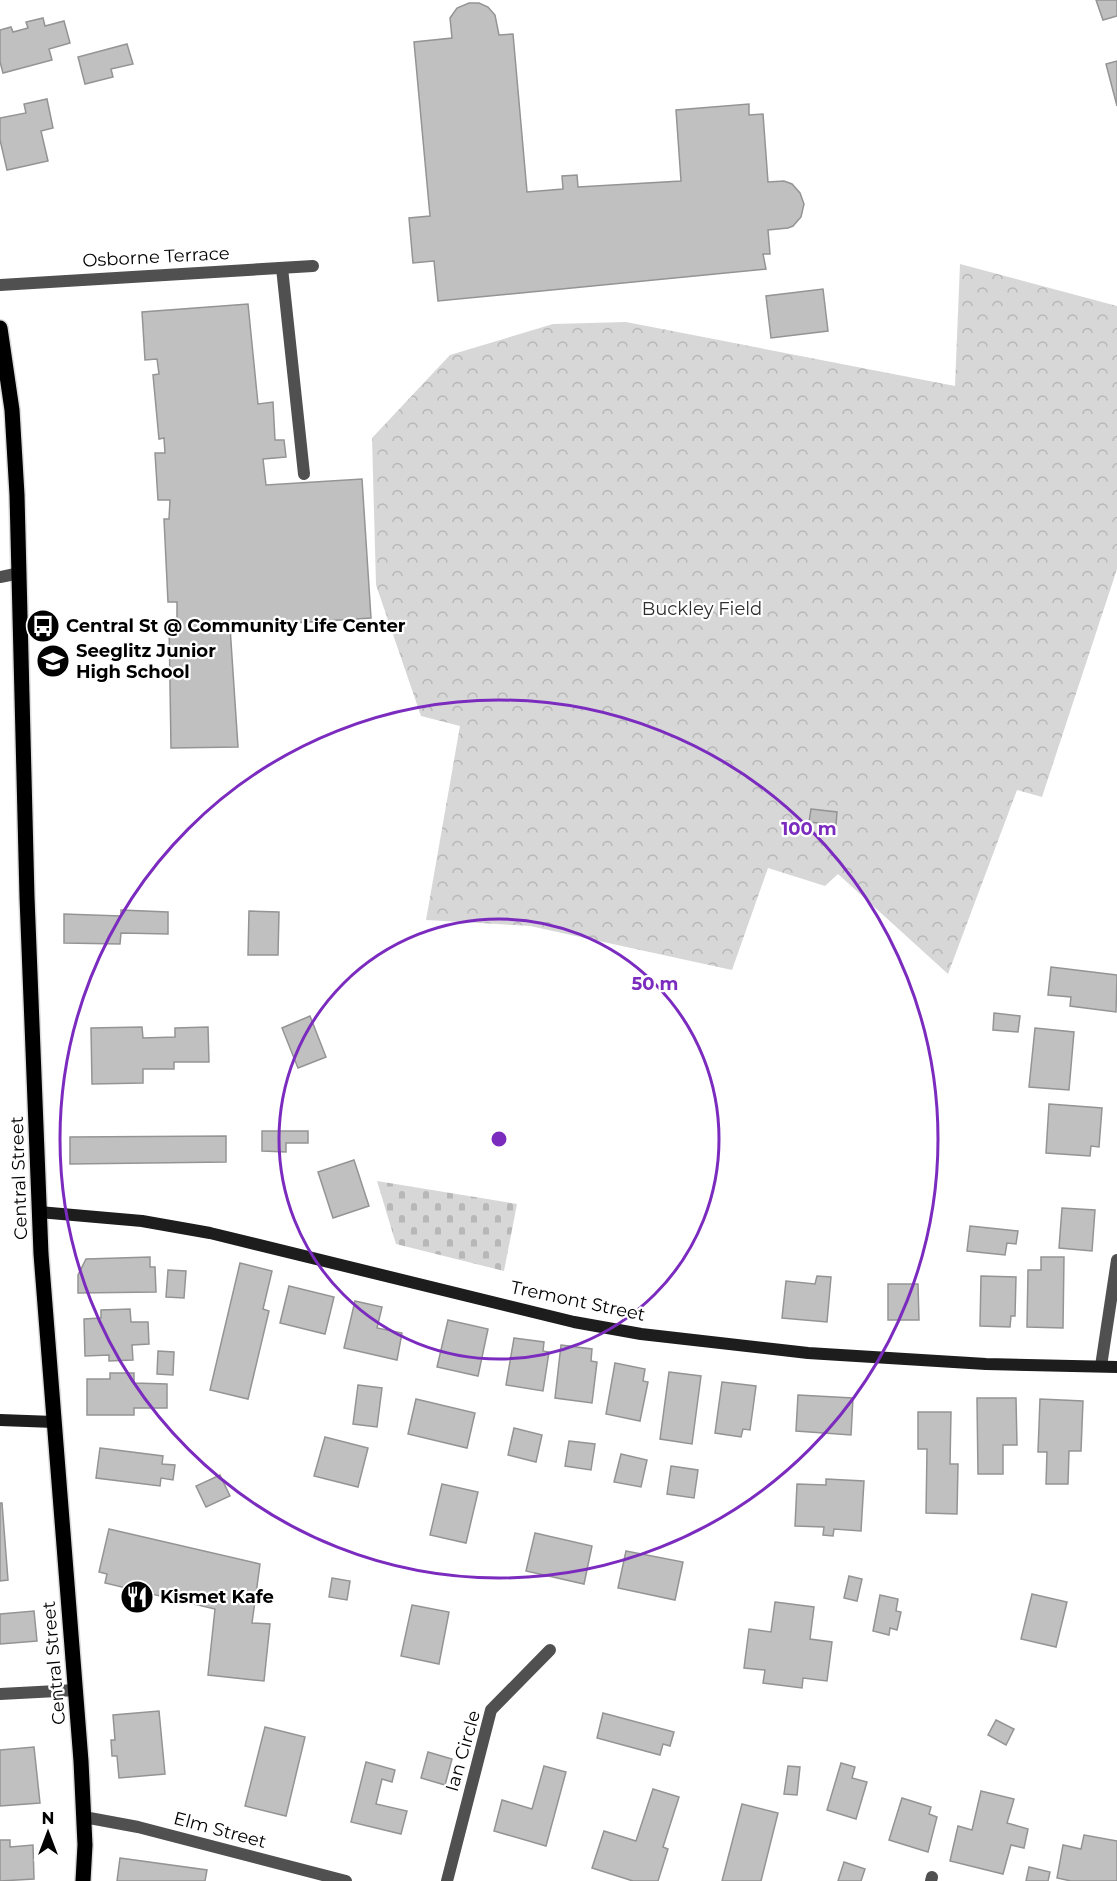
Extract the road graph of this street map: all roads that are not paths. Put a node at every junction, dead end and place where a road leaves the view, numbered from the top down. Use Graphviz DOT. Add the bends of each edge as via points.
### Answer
graph roads {
  1 [pos="313,266"];
  2 [pos="282,268"];
  3 [pos="0,285"];
  4 [pos="0,328"];
  5 [pos="304,474"];
  6 [pos="20,573"];
  7 [pos="0,578"];
  8 [pos="39,1212"];
  9 [pos="1117,1260"];
  10 [pos="1101,1366"];
  11 [pos="1117,1367"];
  12 [pos="0,1420"];
  13 [pos="54,1422"];
  14 [pos="550,1650"];
  15 [pos="75,1690"];
  16 [pos="0,1694"];
  17 [pos="84,1817"];
  18 [pos="322,1878"];
  19 [pos="82,1881"];
  20 [pos="346,1881"];
  21 [pos="447,1881"];
  1 -- 2 [label="street, Osborne Terrace"];
  2 -- 3 [label="street, Osborne Terrace"];
  2 -- 5 [label="street"];
  4 -- 6 [label="main road, Central Street" via="12,410"];
  6 -- 7 [label="street"];
  6 -- 8 [label="main road, Central Street"];
  8 -- 10 [label="street, Tremont Street" via="142,1221 210,1233 574,1322 641,1334 808,1353 986,1364"];
  8 -- 13 [label="main road, Central Street"];
  9 -- 10 [label="street"];
  10 -- 11 [label="street, Tremont Street"];
  12 -- 13 [label="street"];
  13 -- 15 [label="main road, Central Street"];
  14 -- 21 [label="street, Ian Circle" via="491,1710"];
  15 -- 16 [label="street"];
  15 -- 17 [label="main road, Central Street"];
  17 -- 18 [label="street, Elm Street" via="138,1827"];
  17 -- 19 [label="main road, Central Street"];
  18 -- 20 [label="street, Elm Street"];
}
